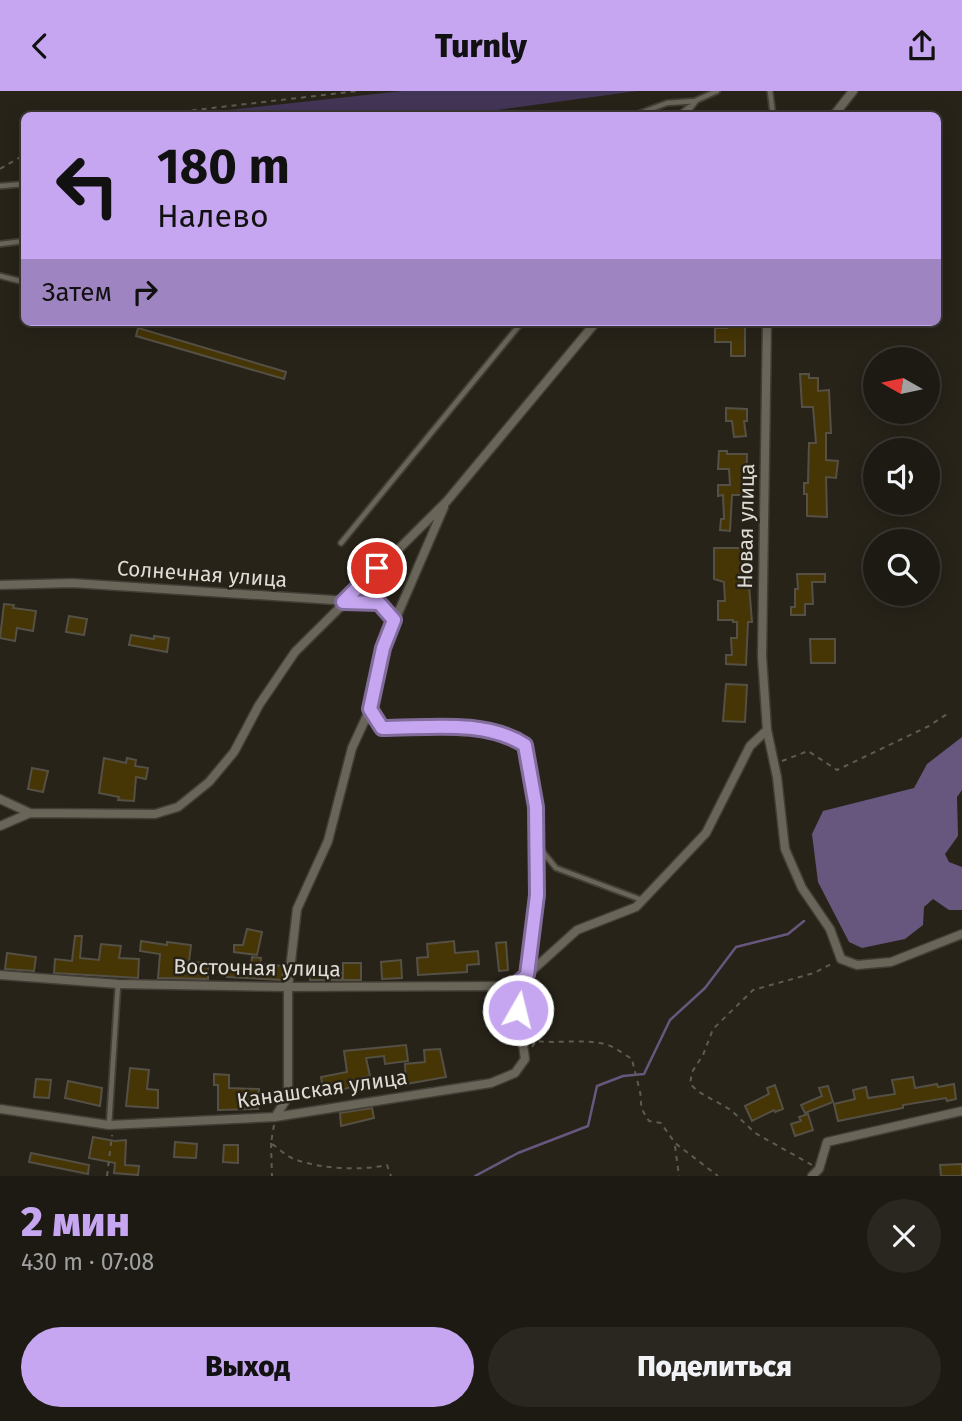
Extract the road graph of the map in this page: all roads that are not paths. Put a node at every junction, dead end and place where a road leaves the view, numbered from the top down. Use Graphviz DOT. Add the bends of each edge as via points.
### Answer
graph roads {
  1 [pos="717,91"];
  2 [pos="769,91"];
  3 [pos="853,91"];
  4 [pos="696,101"];
  5 [pos="643,112"];
  6 [pos="683,112"];
  7 [pos="687,112"];
  8 [pos="772,112"];
  9 [pos="836,112"];
  10 [pos="21,184"];
  11 [pos="0,186"];
  12 [pos="21,241"];
  13 [pos="0,244"];
  14 [pos="0,276"];
  15 [pos="21,281"];
  16 [pos="519,326"];
  17 [pos="593,326"];
  18 [pos="767,326"];
  19 [pos="447,501"];
  20 [pos="341,543"];
  21 [pos="0,585"];
  22 [pos="343,602"];
  23 [pos="394,620"];
  24 [pos="370,709"];
  25 [pos="767,730"];
  26 [pos="0,799"];
  27 [pos="30,813"];
  28 [pos="0,826"];
  29 [pos="536,844"];
  30 [pos="643,900"];
  31 [pos="962,934"];
  32 [pos="0,975"];
  33 [pos="527,975"];
  34 [pos="118,983"];
  35 [pos="514,986"];
  36 [pos="288,987"];
  37 [pos="0,1109"];
  38 [pos="962,1111"];
  39 [pos="275,1117"];
  40 [pos="111,1124"];
  41 [pos="811,1176"];
  1 -- 4 [label="lane"];
  2 -- 8 [label="lane"];
  3 -- 9 [label="street"];
  4 -- 5 [label="lane" via="667,103"];
  4 -- 6 [label="lane"];
  4 -- 7 [label="lane"];
  10 -- 11 [label="lane"];
  12 -- 13 [label="lane"];
  14 -- 15 [label="lane"];
  16 -- 20 [label="lane"];
  17 -- 19 [label="street"];
  18 -- 25 [label="street, Новая улица" via="762,656"];
  19 -- 22 [label="street"];
  19 -- 23 [label="street"];
  21 -- 22 [label="street, Солнечная улица" via="72,583"];
  22 -- 23 [label="street, Солнечная улица" via="379,603"];
  22 -- 27 [label="street" via="295,652 234,752 209,782 178,807 155,814"];
  23 -- 24 [label="street"];
  24 -- 29 [label="lane" via="382,728 455,726 509,734 525,745 536,807"];
  24 -- 36 [label="street" via="352,748 328,841 297,909"];
  25 -- 30 [label="street" via="750,746 706,833"];
  25 -- 31 [label="street, Новая улица" via="785,849 802,888 830,929 841,959 857,965 891,962"];
  26 -- 27 [label="street"];
  27 -- 28 [label="street"];
  29 -- 30 [label="lane" via="556,868"];
  29 -- 33 [label="lane" via="537,895"];
  30 -- 33 [label="street" via="578,930"];
  32 -- 34 [label="street, Восточная улица"];
  33 -- 35 [label="street"];
  34 -- 36 [label="street, Восточная улица"];
  34 -- 40 [label="lane"];
  35 -- 36 [label="street, Восточная улица"];
  35 -- 39 [label="street, Канашская улица" via="525,1059 515,1073 491,1083"];
  36 -- 39 [label="street" via="288,1097"];
  37 -- 40 [label="street, Канашская улица"];
  38 -- 41 [label="street" via="828,1142 819,1169"];
  39 -- 40 [label="street, Канашская улица"];
}
